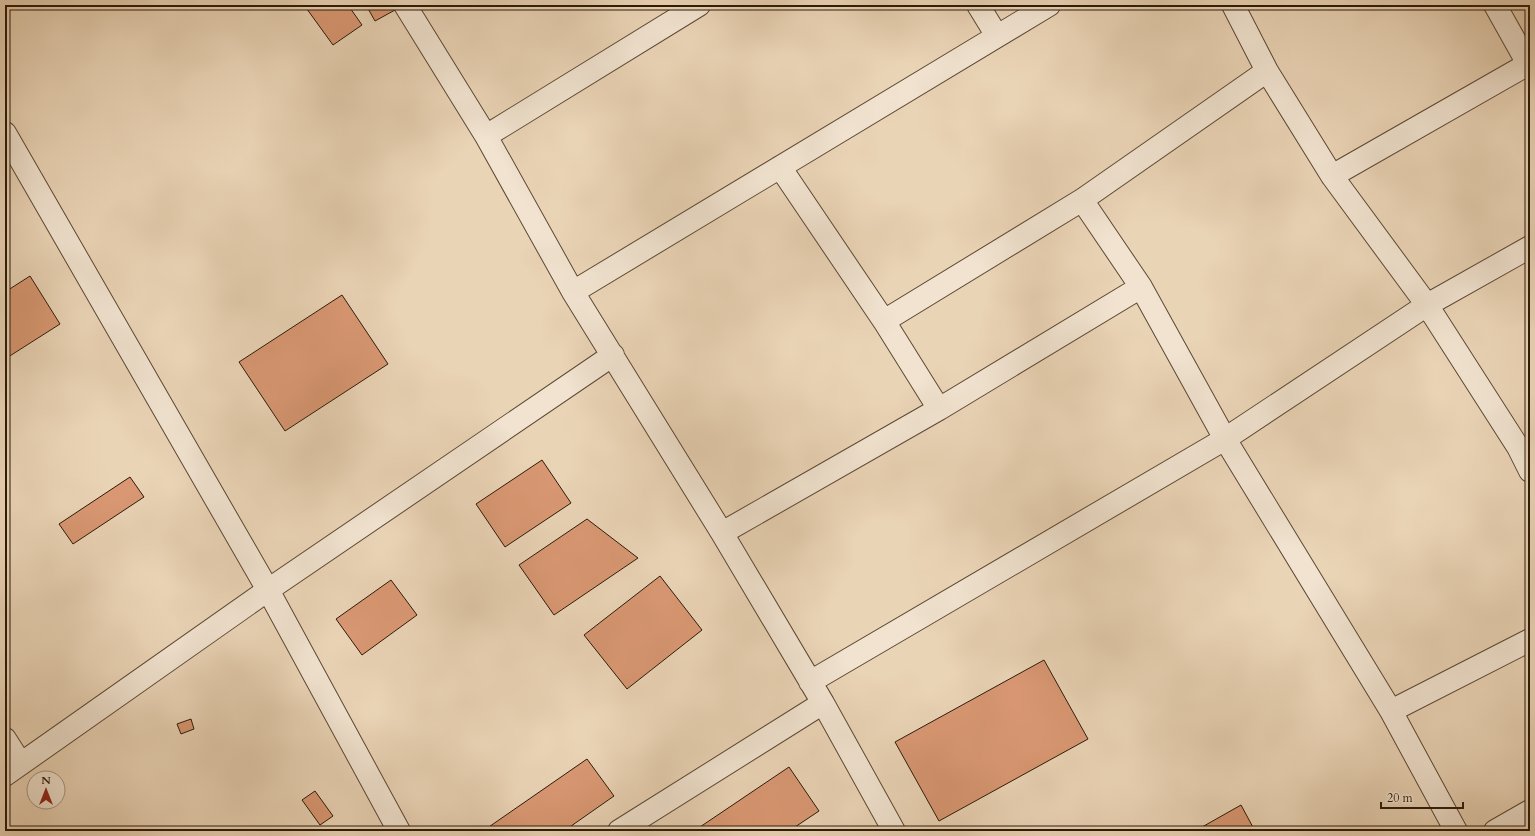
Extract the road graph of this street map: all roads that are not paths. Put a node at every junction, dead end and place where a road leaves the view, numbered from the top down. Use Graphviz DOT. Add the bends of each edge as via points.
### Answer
graph roads {
  1 [pos="405,5"];
  2 [pos="978,5"];
  3 [pos="1049,5"];
  4 [pos="1233,5"];
  5 [pos="1495,5"];
  6 [pos="693,6"];
  7 [pos="997,36"];
  8 [pos="1529,63"];
  9 [pos="1267,71"];
  10 [pos="5,133"];
  11 [pos="486,136"];
  12 [pos="780,167"];
  13 [pos="1332,176"];
  14 [pos="1082,200"];
  15 [pos="1530,247"];
  16 [pos="1141,287"];
  17 [pos="573,292"];
  18 [pos="1427,305"];
  19 [pos="884,321"];
  20 [pos="613,355"];
  21 [pos="939,409"];
  22 [pos="1225,439"];
  23 [pos="1524,444"];
  24 [pos="1530,471"];
  25 [pos="722,533"];
  26 [pos="268,590"];
  27 [pos="1530,640"];
  28 [pos="810,682"];
  29 [pos="823,703"];
  30 [pos="1391,711"];
  31 [pos="5,739"];
  32 [pos="13,769"];
  33 [pos="1530,811"];
  34 [pos="399,831"];
  35 [pos="619,831"];
  36 [pos="894,831"];
  37 [pos="1456,831"];
  38 [pos="1495,831"];
  1 -- 11 [label="street"];
  2 -- 7 [label="street"];
  3 -- 7 [label="street"];
  4 -- 9 [label="street"];
  5 -- 8 [label="street"];
  6 -- 11 [label="street"];
  7 -- 12 [label="street"];
  8 -- 13 [label="street"];
  9 -- 13 [label="street"];
  9 -- 14 [label="street"];
  10 -- 26 [label="street"];
  11 -- 17 [label="street"];
  12 -- 17 [label="street"];
  12 -- 19 [label="street"];
  13 -- 18 [label="street"];
  14 -- 16 [label="street"];
  14 -- 19 [label="street"];
  15 -- 18 [label="street"];
  16 -- 21 [label="street"];
  16 -- 22 [label="street"];
  17 -- 20 [label="street"];
  18 -- 22 [label="street"];
  18 -- 23 [label="street"];
  19 -- 21 [label="street"];
  20 -- 25 [label="street"];
  20 -- 26 [label="street"];
  21 -- 25 [label="street"];
  22 -- 28 [label="street"];
  22 -- 30 [label="street"];
  23 -- 24 [label="street"];
  25 -- 28 [label="street"];
  26 -- 32 [label="street"];
  26 -- 34 [label="street"];
  27 -- 30 [label="street"];
  28 -- 29 [label="street"];
  29 -- 35 [label="street"];
  29 -- 36 [label="street"];
  30 -- 37 [label="street"];
  31 -- 32 [label="street"];
  33 -- 38 [label="street"];
}
